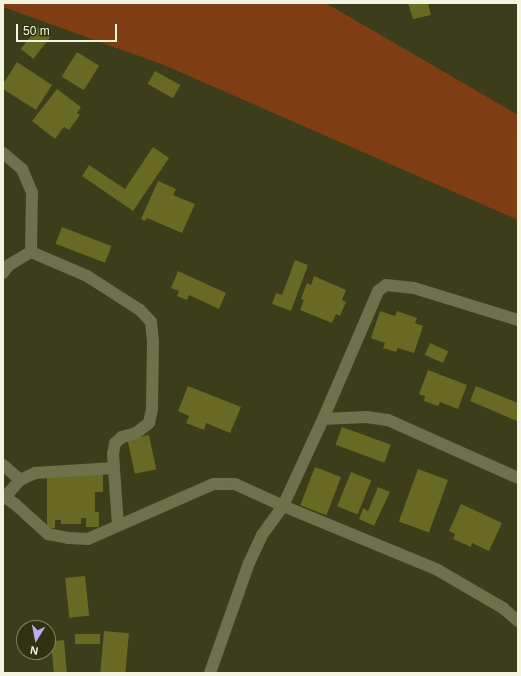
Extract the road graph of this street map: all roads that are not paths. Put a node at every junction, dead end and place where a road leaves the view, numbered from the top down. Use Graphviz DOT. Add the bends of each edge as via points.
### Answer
graph roads {
  1 [pos="3,152"];
  2 [pos="31,252"];
  3 [pos="3,273"];
  4 [pos="518,320"];
  5 [pos="323,419"];
  6 [pos="3,465"];
  7 [pos="114,468"];
  8 [pos="518,478"];
  9 [pos="20,480"];
  10 [pos="4,496"];
  11 [pos="283,506"];
  12 [pos="118,525"];
  13 [pos="518,621"];
  14 [pos="210,673"];
  1 -- 2 [label="street" via="22,169 32,193"];
  2 -- 3 [label="street" via="9,265"];
  2 -- 7 [label="street" via="87,276 140,310 150,322 153,342 152,409 149,423 136,433 122,437 115,443"];
  4 -- 5 [label="street" via="414,288 386,285 378,291 369,310"];
  5 -- 8 [label="street" via="366,417 388,420"];
  5 -- 11 [label="street"];
  6 -- 9 [label="street"];
  7 -- 9 [label="street" via="35,473"];
  7 -- 12 [label="street"];
  9 -- 10 [label="street"];
  10 -- 12 [label="street" via="48,534 88,539"];
  11 -- 12 [label="street" via="235,484 213,484"];
  11 -- 13 [label="street" via="436,569 503,608"];
  11 -- 14 [label="street" via="262,535 249,563"];
}
